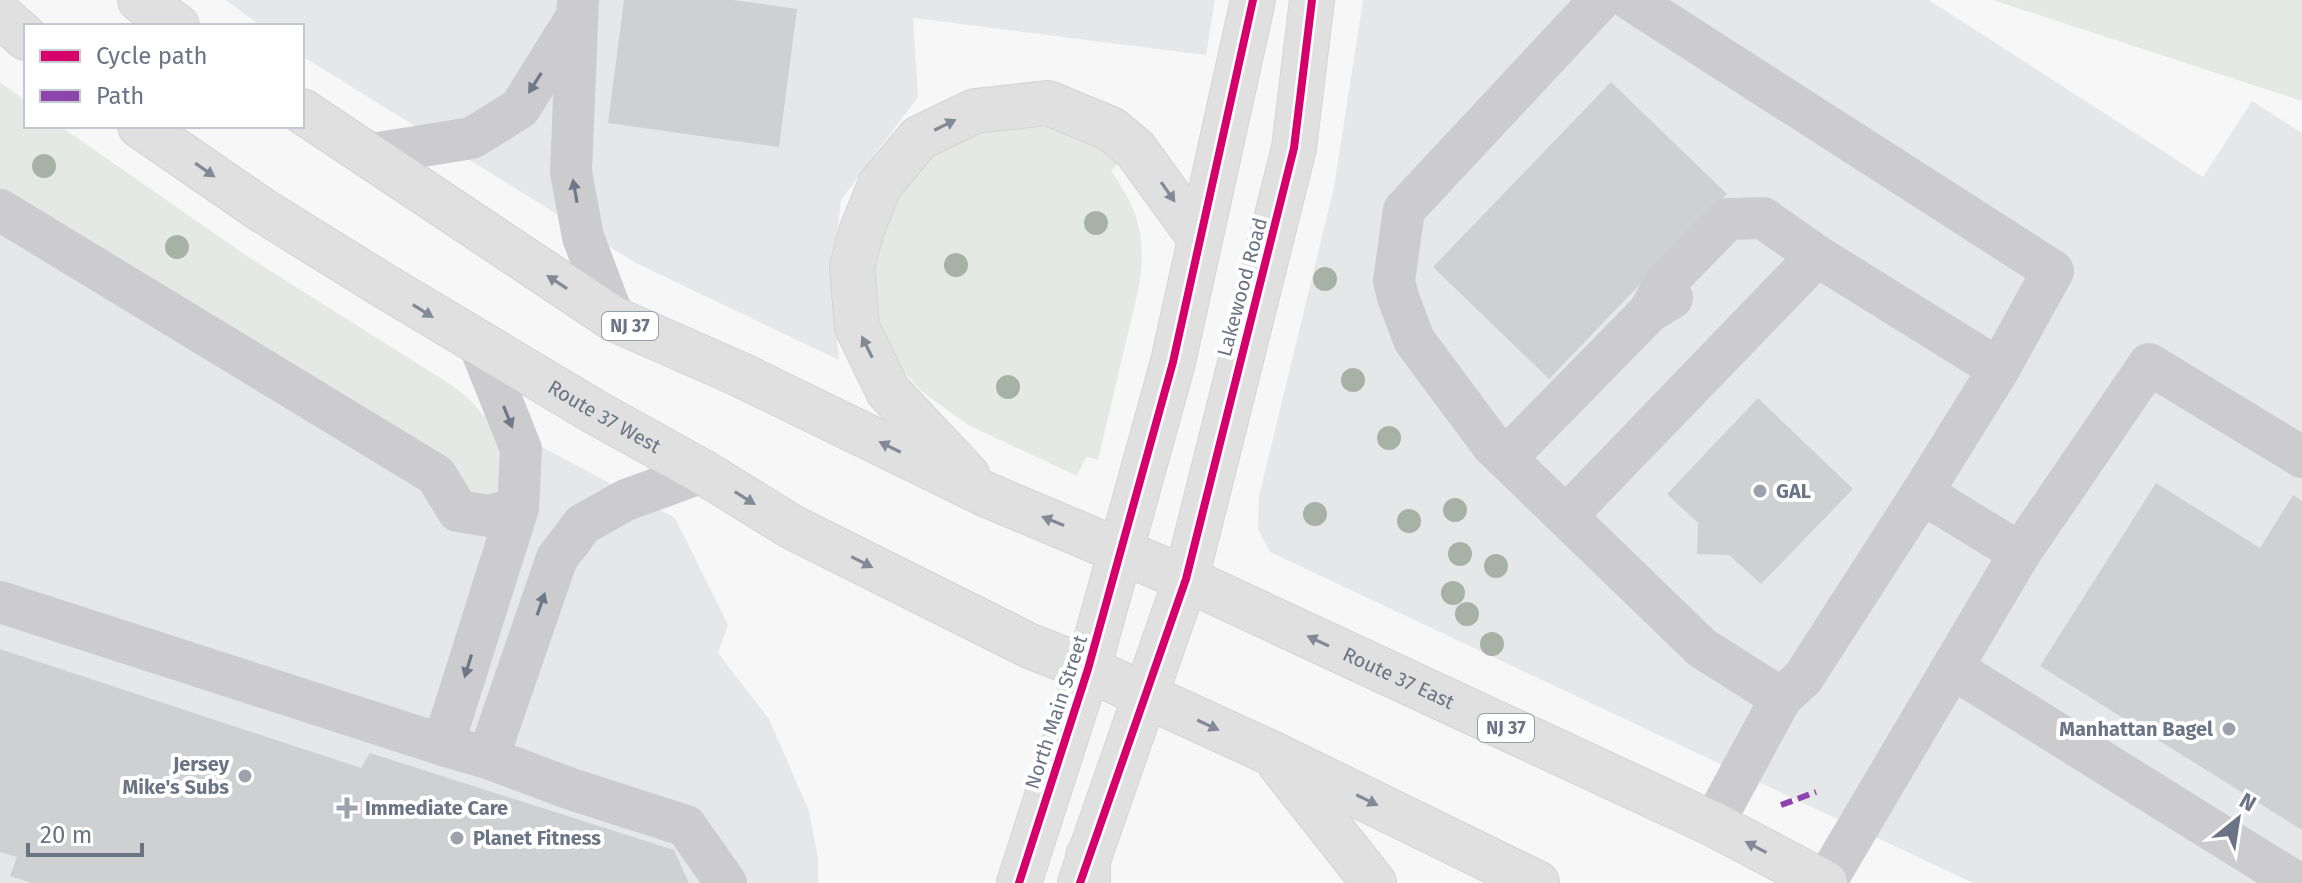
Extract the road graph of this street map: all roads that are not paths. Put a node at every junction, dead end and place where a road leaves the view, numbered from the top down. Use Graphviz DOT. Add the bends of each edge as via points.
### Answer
graph roads {
  1 [pos="1253,0"];
  2 [pos="1312,0"];
  3 [pos="1600,0"];
  4 [pos="1631,0"];
  5 [pos="577,8"];
  6 [pos="0,15"];
  7 [pos="24,36"];
  8 [pos="0,40"];
  9 [pos="24,53"];
  10 [pos="304,112"];
  11 [pos="143,128"];
  12 [pos="366,155"];
  13 [pos="0,210"];
  14 [pos="1199,237"];
  15 [pos="1817,256"];
  16 [pos="614,319"];
  17 [pos="479,344"];
  18 [pos="1999,369"];
  19 [pos="2302,457"];
  20 [pos="1506,458"];
  21 [pos="703,472"];
  22 [pos="1922,493"];
  23 [pos="985,494"];
  24 [pos="518,508"];
  25 [pos="1566,516"];
  26 [pos="1121,549"];
  27 [pos="2020,553"];
  28 [pos="1186,579"];
  29 [pos="0,602"];
  30 [pos="1952,668"];
  31 [pos="1088,669"];
  32 [pos="1146,695"];
  33 [pos="1781,698"];
  34 [pos="443,745"];
  35 [pos="1271,753"];
  36 [pos="488,758"];
  37 [pos="1713,824"];
  38 [pos="1085,874"];
  39 [pos="726,883"];
  40 [pos="1019,883"];
  41 [pos="1374,883"];
  42 [pos="1537,883"];
  43 [pos="1825,883"];
  44 [pos="2297,883"];
  1 -- 14 [label="main road"];
  2 -- 28 [label="main road, Lakewood Road" via="1294,148"];
  3 -- 20 [label="lane" via="1404,210 1394,281 1404,316 1414,340"];
  4 -- 18 [label="lane" via="2053,271"];
  5 -- 12 [label="lane, one-way" via="520,108 472,138"];
  16 -- 5 [label="lane, one-way" via="583,237 571,172"];
  6 -- 7 [label="main road"];
  8 -- 9 [label="main road"];
  10 -- 12 [label="main road, NJ 37"];
  11 -- 17 [label="main road, Route 37 West, one-way" via="262,210"];
  16 -- 12 [label="main road, NJ 37, one-way"];
  13 -- 24 [label="lane" via="436,475 458,511 489,516"];
  23 -- 14 [label="main road, one-way" via="888,391 857,327 852,267 861,232 880,185 919,138 975,111 1048,103 1111,129 1135,149"];
  14 -- 26 [label="main road" via="1173,362"];
  15 -- 18 [label="lane"];
  15 -- 20 [label="lane" via="1763,218 1728,219 1665,283 1649,312"];
  15 -- 25 [label="lane"];
  23 -- 16 [label="main road, NJ 37, one-way"];
  17 -- 21 [label="main road, Route 37 West"];
  17 -- 24 [label="lane, one-way" via="521,449"];
  18 -- 22 [label="lane"];
  19 -- 27 [label="lane" via="2149,364"];
  20 -- 25 [label="lane"];
  21 -- 31 [label="main road, Route 37 West, one-way" via="792,527 1030,646"];
  36 -- 21 [label="lane, one-way" via="557,558 583,524 626,500"];
  22 -- 27 [label="lane"];
  22 -- 33 [label="lane" via="1803,678"];
  26 -- 23 [label="main road, NJ 37, one-way"];
  24 -- 34 [label="lane, one-way"];
  25 -- 33 [label="lane" via="1702,648"];
  26 -- 28 [label="main road, NJ 37"];
  26 -- 31 [label="main road, North Main Street"];
  27 -- 30 [label="lane"];
  28 -- 32 [label="main road"];
  37 -- 28 [label="main road, Route 37 East / NJ 37, one-way"];
  29 -- 34 [label="lane"];
  30 -- 43 [label="lane"];
  30 -- 44 [label="lane"];
  31 -- 32 [label="main road, Route 37 West"];
  31 -- 40 [label="main road, North Main Street"];
  32 -- 35 [label="main road, one-way"];
  32 -- 38 [label="main road"];
  33 -- 37 [label="lane"];
  34 -- 36 [label="lane"];
  35 -- 41 [label="main road"];
  35 -- 42 [label="main road, one-way"];
  36 -- 39 [label="lane" via="686,826"];
  43 -- 37 [label="main road, Route 37 East / NJ 37, one-way"];
}
